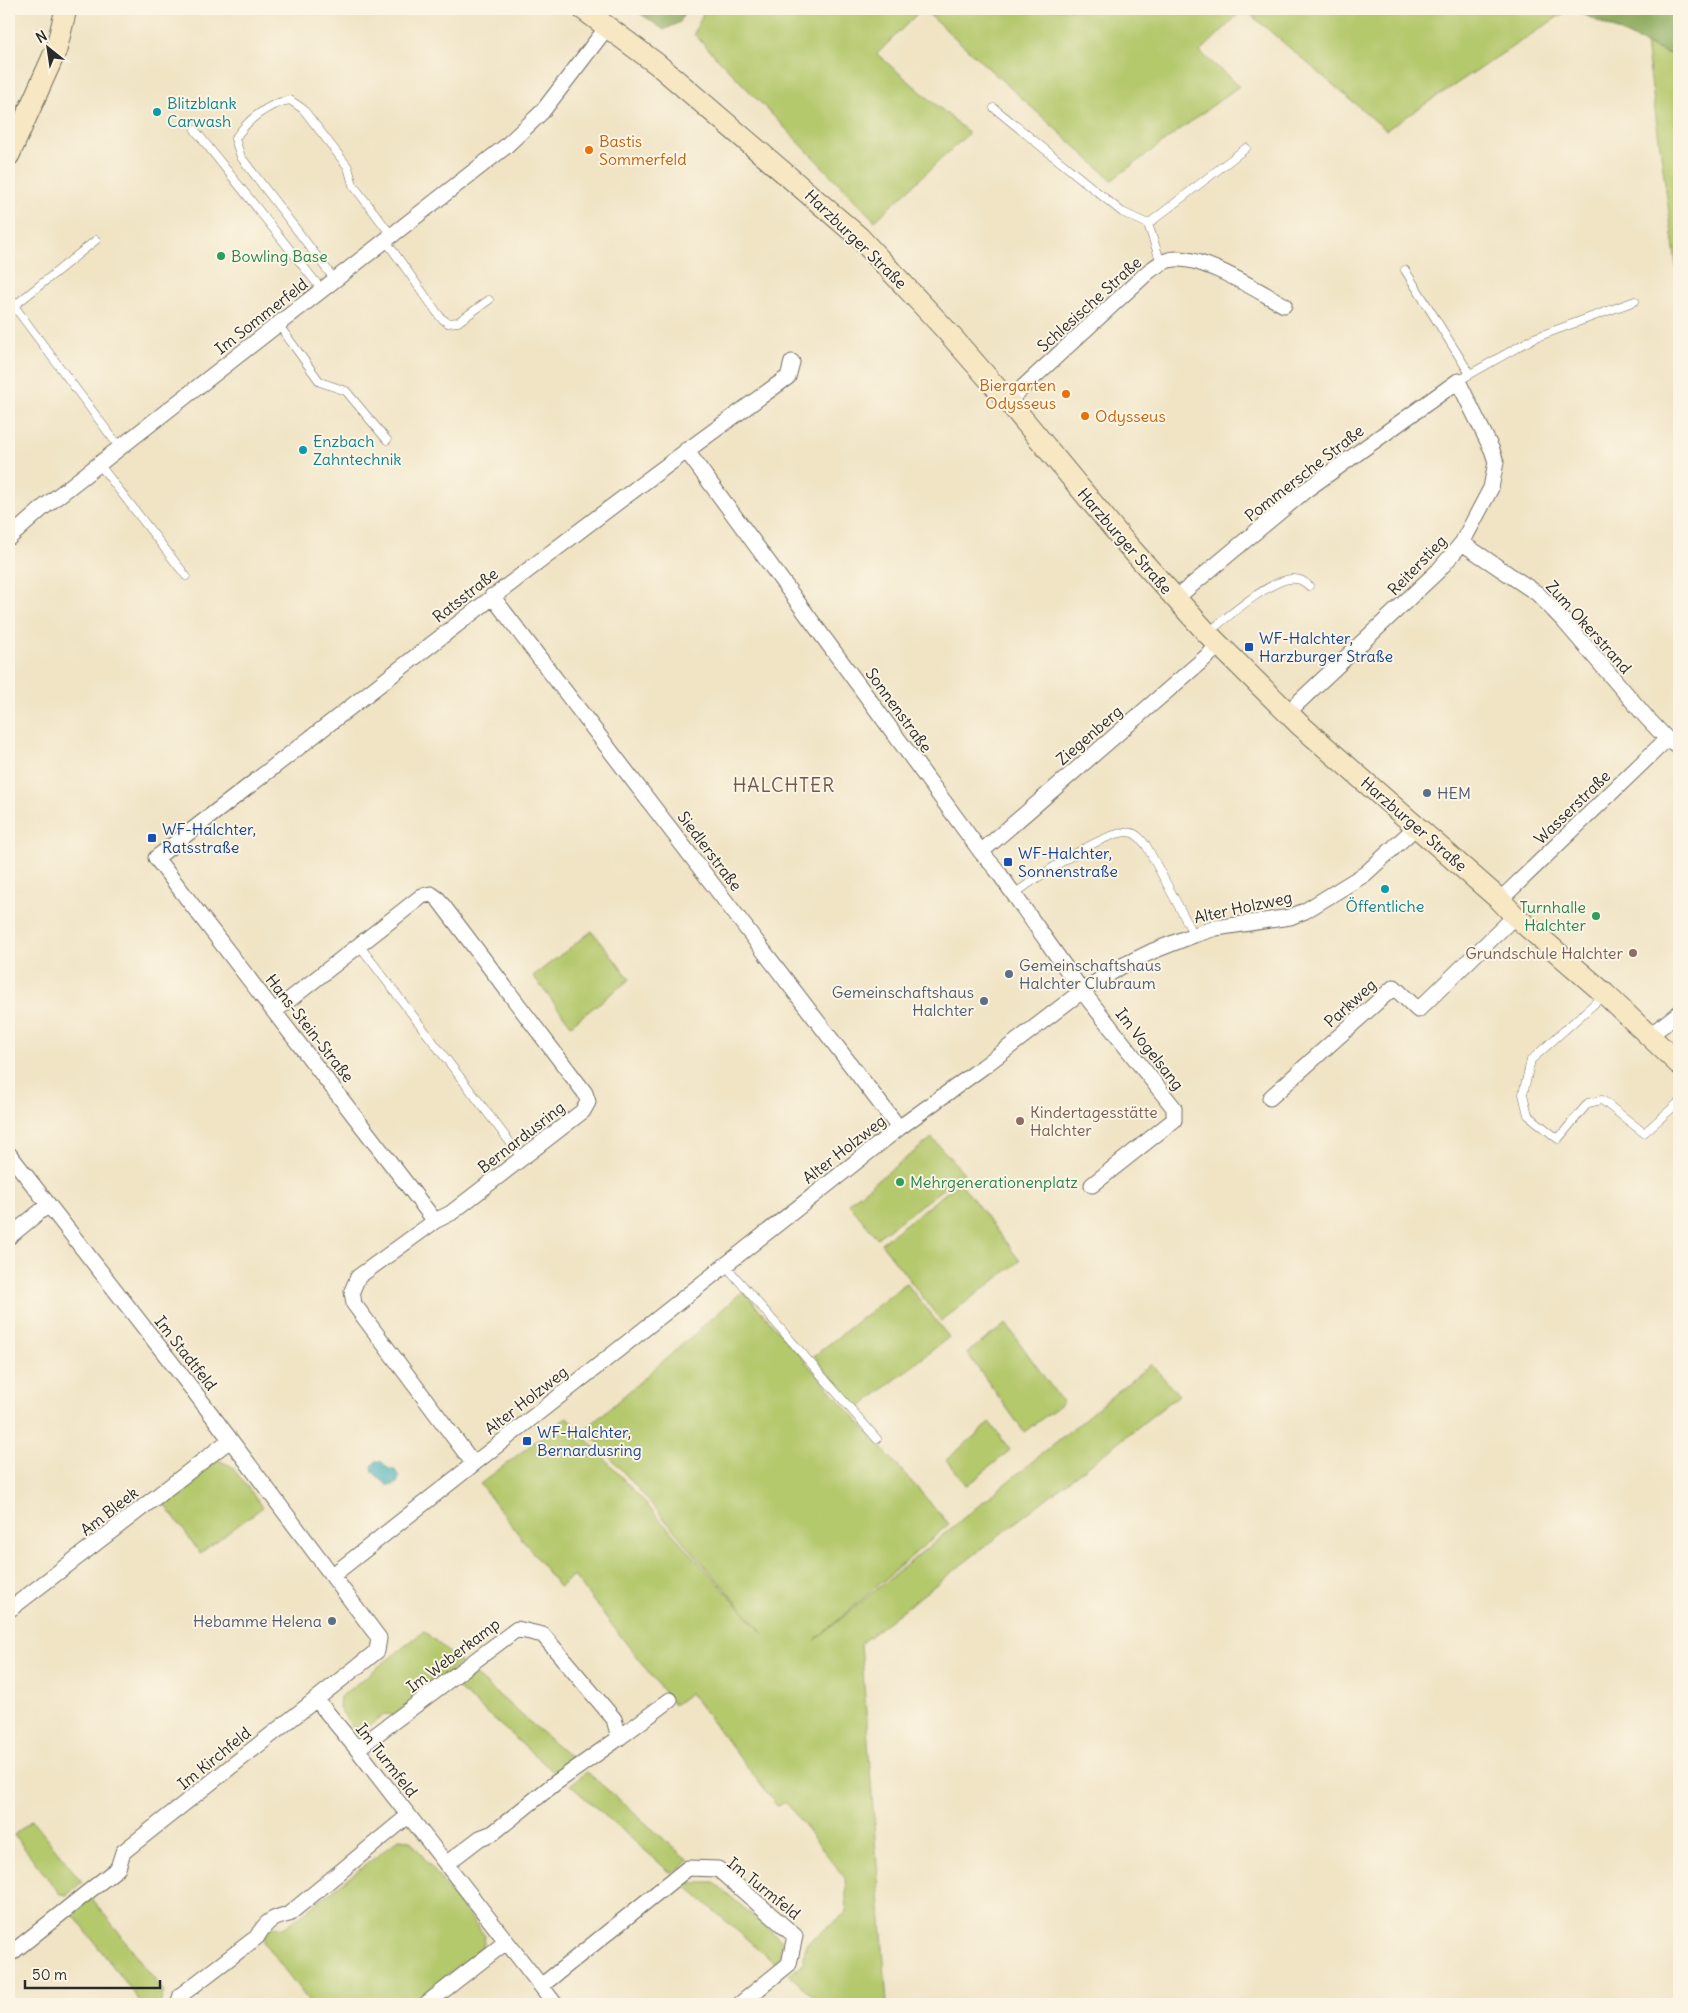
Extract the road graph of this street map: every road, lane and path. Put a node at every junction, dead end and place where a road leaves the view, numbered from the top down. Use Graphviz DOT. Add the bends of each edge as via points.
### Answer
graph roads {
  1 [pos="66,9"];
  2 [pos="583,9"];
  3 [pos="608,26"];
  4 [pos="994,108"];
  5 [pos="195,130"];
  6 [pos="1246,148"];
  7 [pos="9,155"];
  8 [pos="1148,224"];
  9 [pos="389,238"];
  10 [pos="96,240"];
  11 [pos="1161,263"];
  12 [pos="1405,270"];
  13 [pos="335,280"];
  14 [pos="322,290"];
  15 [pos="489,300"];
  16 [pos="1635,301"];
  17 [pos="1284,304"];
  18 [pos="278,324"];
  19 [pos="792,362"];
  20 [pos="1464,377"];
  21 [pos="1008,401"];
  22 [pos="387,440"];
  23 [pos="120,448"];
  24 [pos="686,450"];
  25 [pos="99,464"];
  26 [pos="9,538"];
  27 [pos="1462,544"];
  28 [pos="186,576"];
  29 [pos="1309,586"];
  30 [pos="492,596"];
  31 [pos="1175,599"];
  32 [pos="1213,639"];
  33 [pos="1287,713"];
  34 [pos="1673,742"];
  35 [pos="1416,827"];
  36 [pos="981,852"];
  37 [pos="156,858"];
  38 [pos="1014,894"];
  39 [pos="1500,900"];
  40 [pos="1515,916"];
  41 [pos="1194,935"];
  42 [pos="359,945"];
  43 [pos="1082,991"];
  44 [pos="1605,994"];
  45 [pos="275,1012"];
  46 [pos="1679,1013"];
  47 [pos="1649,1036"];
  48 [pos="1679,1064"];
  49 [pos="1270,1098"];
  50 [pos="1679,1102"];
  51 [pos="899,1128"];
  52 [pos="9,1154"];
  53 [pos="522,1158"];
  54 [pos="1092,1185"];
  55 [pos="48,1206"];
  56 [pos="435,1220"];
  57 [pos="9,1237"];
  58 [pos="725,1265"];
  59 [pos="878,1439"];
  60 [pos="230,1440"];
  61 [pos="473,1463"];
  62 [pos="333,1575"];
  63 [pos="9,1610"];
  64 [pos="316,1699"];
  65 [pos="670,1700"];
  66 [pos="619,1738"];
  67 [pos="357,1749"];
  68 [pos="408,1816"];
  69 [pos="446,1864"];
  70 [pos="506,1942"];
  71 [pos="9,1954"];
  72 [pos="541,1986"];
  73 [pos="178,2004"];
  74 [pos="426,2004"];
  75 [pos="555,2004"];
  76 [pos="740,2004"];
  1 -- 7 [label="main road" via="56,50"];
  2 -- 3 [label="main road, Harzburger Straße"];
  3 -- 9 [label="street, Im Sommerfeld" via="542,112 505,147"];
  3 -- 21 [label="main road, Harzburger Straße" via="859,237"];
  4 -- 8 [label="lane" via="1122,212"];
  5 -- 14 [label="lane"];
  6 -- 8 [label="lane"];
  8 -- 11 [label="lane"];
  9 -- 13 [label="street, Im Sommerfeld"];
  9 -- 13 [label="lane" via="353,185 348,167 303,109 290,100 275,102 244,125 235,139 240,157"];
  9 -- 15 [label="lane" via="441,318 448,323 458,322"];
  10 -- 23 [label="lane" via="14,306"];
  11 -- 17 [label="street, Schlesische Straße" via="1174,259 1196,261"];
  11 -- 21 [label="street, Schlesische Straße"];
  12 -- 20 [label="lane"];
  13 -- 14 [label="street, Im Sommerfeld"];
  14 -- 18 [label="street, Im Sommerfeld"];
  16 -- 20 [label="lane" via="1534,338"];
  18 -- 22 [label="lane" via="320,382 346,391"];
  18 -- 23 [label="street, Im Sommerfeld"];
  19 -- 24 [label="street, Ratsstraße" via="788,377"];
  20 -- 27 [label="street, Reiterstieg" via="1496,462 1491,488"];
  20 -- 31 [label="street, Pommersche Straße" via="1306,490"];
  21 -- 31 [label="main road, Harzburger Straße"];
  23 -- 25 [label="street, Im Sommerfeld"];
  24 -- 30 [label="street, Ratsstraße"];
  24 -- 36 [label="street, Sonnenstraße"];
  25 -- 26 [label="street, Im Sommerfeld"];
  25 -- 28 [label="lane"];
  27 -- 33 [label="street, Reiterstieg" via="1438,571"];
  27 -- 34 [label="street, Zum Okerstrand" via="1538,594 1647,718"];
  29 -- 32 [label="lane" via="1294,578 1284,580 1252,598"];
  30 -- 37 [label="street, Ratsstraße"];
  30 -- 51 [label="street, Siedlerstraße"];
  31 -- 32 [label="main road, Harzburger Straße"];
  32 -- 33 [label="main road, Harzburger Straße"];
  32 -- 36 [label="street, Ziegenberg"];
  33 -- 35 [label="main road, Harzburger Straße"];
  34 -- 39 [label="street, Wasserstraße"];
  35 -- 39 [label="main road, Harzburger Straße"];
  35 -- 41 [label="street, Alter Holzweg" via="1365,874 1305,911"];
  36 -- 38 [label="street, Sonnenstraße"];
  37 -- 45 [label="street, Hans-Stein-Straße"];
  38 -- 41 [label="lane" via="1079,852 1111,836 1132,832 1146,845"];
  38 -- 43 [label="street, Sonnenstraße"];
  39 -- 40 [label="main road, Harzburger Straße"];
  40 -- 44 [label="main road, Harzburger Straße"];
  40 -- 49 [label="street, Parkweg" via="1418,1010 1394,988"];
  41 -- 43 [label="street, Alter Holzweg" via="1122,966"];
  42 -- 45 [label="street, Bernardusring"];
  42 -- 53 [label="lane"];
  42 -- 53 [label="street, Bernardusring" via="422,896 431,894 509,990 585,1093 588,1102 583,1111"];
  43 -- 51 [label="street, Alter Holzweg"];
  43 -- 54 [label="street, Im Vogelsang" via="1174,1108 1174,1120"];
  44 -- 47 [label="main road, Harzburger Straße"];
  44 -- 50 [label="lane" via="1531,1060 1523,1094 1528,1115 1558,1139 1588,1103 1602,1100 1644,1133"];
  45 -- 56 [label="street, Hans-Stein-Straße"];
  46 -- 47 [label="street"];
  47 -- 48 [label="main road, Harzburger Straße"];
  51 -- 58 [label="street, Alter Holzweg"];
  52 -- 55 [label="street, Im Stadtfeld"];
  53 -- 56 [label="street, Bernardusring" via="451,1213"];
  55 -- 57 [label="street"];
  55 -- 60 [label="street, Im Stadtfeld"];
  56 -- 61 [label="street, Bernardusring" via="358,1276 352,1290 354,1304"];
  58 -- 59 [label="lane"];
  58 -- 61 [label="street, Alter Holzweg"];
  60 -- 62 [label="street, Im Stadtfeld"];
  60 -- 63 [label="street, Am Bleek"];
  61 -- 62 [label="street, Alter Holzweg"];
  62 -- 64 [label="street, Im Kirchfeld" via="379,1638 378,1651"];
  64 -- 67 [label="street, Im Turmfeld"];
  64 -- 71 [label="street, Im Kirchfeld" via="123,1852 118,1868"];
  65 -- 66 [label="street"];
  66 -- 67 [label="street, Im Weberkamp" via="614,1719 543,1635 517,1629"];
  66 -- 69 [label="street" via="493,1833 480,1838"];
  67 -- 68 [label="street, Im Turmfeld"];
  68 -- 69 [label="street, Im Turmfeld"];
  68 -- 73 [label="street" via="289,1914 274,1918 263,1926 257,1937 181,1995"];
  69 -- 70 [label="street, Im Turmfeld"];
  70 -- 72 [label="street, Im Turmfeld"];
  70 -- 74 [label="street"];
  72 -- 75 [label="street, Im Turmfeld"];
  72 -- 76 [label="street, Im Turmfeld" via="688,1868 718,1869 795,1936 789,1964"];
}
